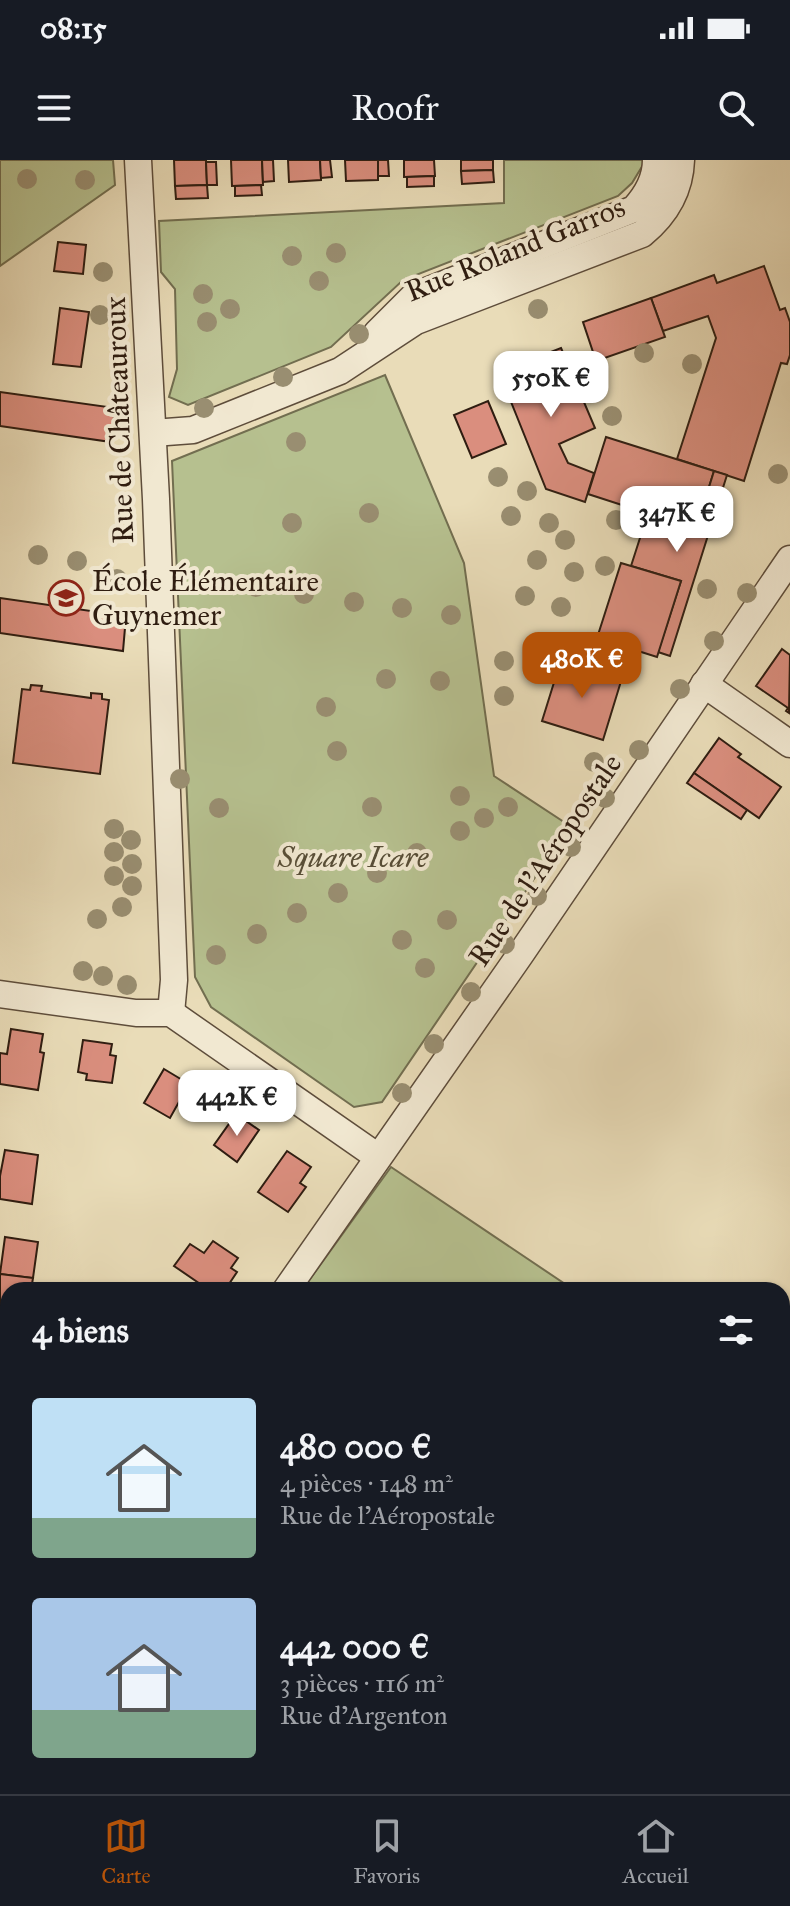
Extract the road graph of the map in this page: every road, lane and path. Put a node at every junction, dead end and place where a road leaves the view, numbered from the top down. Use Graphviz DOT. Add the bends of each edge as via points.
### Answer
graph roads {
  1 [pos="138,160"];
  2 [pos="656,160"];
  3 [pos="681,160"];
  4 [pos="340,371"];
  5 [pos="153,433"];
  6 [pos="785,574"];
  7 [pos="704,684"];
  8 [pos="790,744"];
  9 [pos="0,994"];
  10 [pos="171,1013"];
  11 [pos="378,1157"];
  12 [pos="292,1282"];
  1 -- 5 [label="street, Rue de Châteauroux"];
  2 -- 4 [label="street, Rue Roland Garros" via="652,182 634,209 414,296"];
  3 -- 4 [label="street, Rue Roland Garros" via="681,175 666,210 642,234 416,321"];
  4 -- 5 [label="street, Rue Roland Garros" via="193,430"];
  5 -- 10 [label="street, Rue de Châteauroux" via="174,980"];
  6 -- 7 [label="street, Rue de l'Aéropostale"];
  7 -- 8 [label="street"];
  7 -- 11 [label="street, Rue de l'Aéropostale"];
  9 -- 10 [label="street"];
  10 -- 11 [label="street"];
  11 -- 12 [label="street, Rue de l'Aéropostale"];
}
